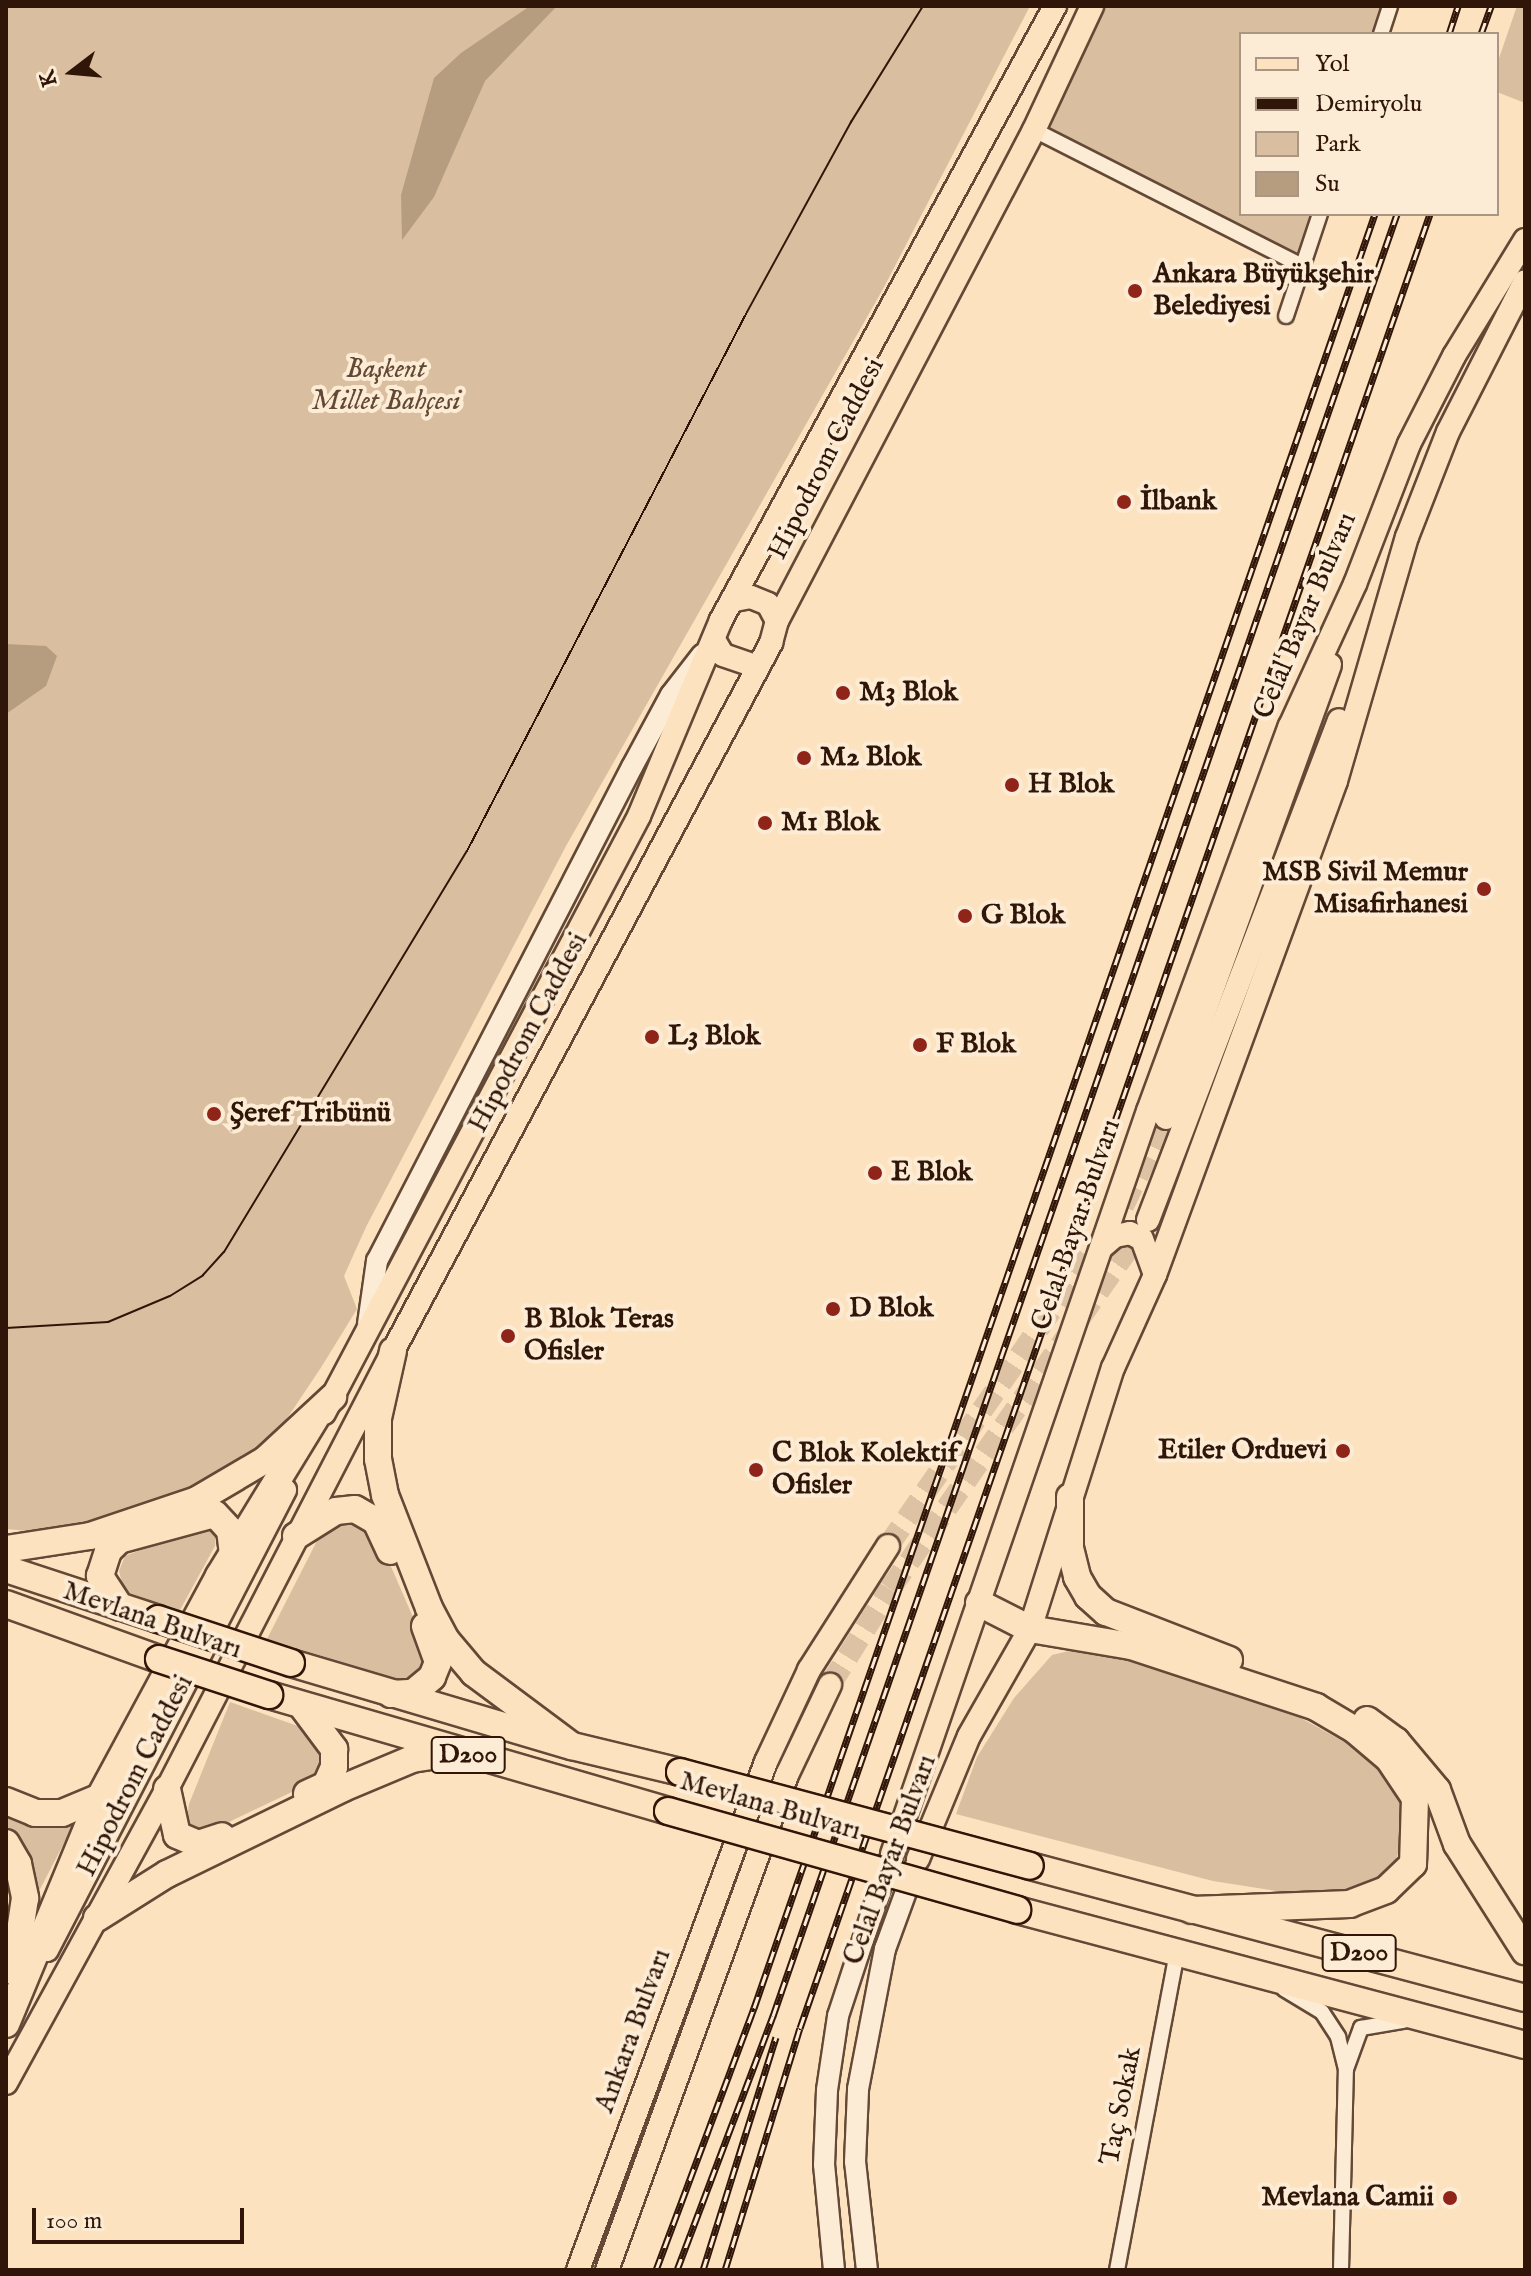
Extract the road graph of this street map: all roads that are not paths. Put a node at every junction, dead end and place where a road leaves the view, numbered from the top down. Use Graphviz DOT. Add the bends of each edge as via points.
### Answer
graph roads {
  1 [pos="1055,6"];
  2 [pos="1092,6"];
  3 [pos="1390,6"];
  4 [pos="1382,32"];
  5 [pos="1034,130"];
  6 [pos="1319,216"];
  7 [pos="1525,240"];
  8 [pos="1302,266"];
  9 [pos="1525,281"];
  10 [pos="1286,316"];
  11 [pos="1355,584"];
  12 [pos="735,600"];
  13 [pos="777,621"];
  14 [pos="1375,631"];
  15 [pos="714,640"];
  16 [pos="757,667"];
  17 [pos="1166,1118"];
  18 [pos="1148,1220"];
  19 [pos="1101,1248"];
  20 [pos="1155,1275"];
  21 [pos="393,1351"];
  22 [pos="325,1406"];
  23 [pos="1070,1497"];
  24 [pos="296,1536"];
  25 [pos="888,1546"];
  26 [pos="6,1549"];
  27 [pos="233,1555"];
  28 [pos="6,1569"];
  29 [pos="979,1603"];
  30 [pos="6,1604"];
  31 [pos="120,1607"];
  32 [pos="42,1616"];
  33 [pos="6,1629"];
  34 [pos="1030,1629"];
  35 [pos="830,1685"];
  36 [pos="387,1694"];
  37 [pos="302,1706"];
  38 [pos="572,1746"];
  39 [pos="455,1752"];
  40 [pos="167,1789"];
  41 [pos="100,1797"];
  42 [pos="6,1801"];
  43 [pos="6,1843"];
  44 [pos="892,1854"];
  45 [pos="918,1859"];
  46 [pos="1192,1910"];
  47 [pos="97,1918"];
  48 [pos="1177,1951"];
  49 [pos="1525,1951"];
  50 [pos="1252,1972"];
  51 [pos="1525,1998"];
  52 [pos="6,2014"];
  53 [pos="1440,2022"];
  54 [pos="6,2026"];
  55 [pos="1525,2045"];
  56 [pos="1346,2069"];
  57 [pos="6,2083"];
  58 [pos="578,2270"];
  59 [pos="607,2270"];
  60 [pos="834,2270"];
  61 [pos="867,2270"];
  62 [pos="1117,2270"];
  63 [pos="1341,2270"];
  1 -- 12 [label="main road, Hipodrom Caddesi"];
  2 -- 5 [label="main road, Hipodrom Caddesi"];
  3 -- 4 [label="street"];
  5 -- 8 [label="street"];
  5 -- 13 [label="main road, Hipodrom Caddesi"];
  6 -- 8 [label="street"];
  7 -- 11 [label="main road, Celal Bayar Bulvarı" via="1454,356 1409,444"];
  8 -- 10 [label="street"];
  9 -- 14 [label="main road, Celal Bayar Bulvarı" via="1448,432"];
  11 -- 17 [label="main road" via="1312,727"];
  11 -- 19 [label="main road, Celal Bayar Bulvarı" via="1290,726"];
  12 -- 13 [label="main road" via="751,597 768,604"];
  12 -- 15 [label="main road, Hipodrom Caddesi"];
  13 -- 16 [label="main road, Hipodrom Caddesi"];
  14 -- 18 [label="main road"];
  14 -- 20 [label="main road, Celal Bayar Bulvarı" via="1336,781"];
  15 -- 16 [label="main road" via="723,655"];
  15 -- 22 [label="main road, Hipodrom Caddesi" via="639,816"];
  16 -- 21 [label="main road, Hipodrom Caddesi"];
  19 -- 20 [label="main road" via="1115,1236 1130,1233 1142,1239"];
  19 -- 29 [label="main road, Celal Bayar Bulvarı"];
  20 -- 23 [label="main road, Celal Bayar Bulvarı" via="1113,1368"];
  21 -- 24 [label="main road, Hipodrom Caddesi"];
  21 -- 38 [label="highway" via="378,1418 378,1459 385,1495 429,1608 446,1640 474,1673"];
  22 -- 26 [label="highway" via="233,1483 197,1500 90,1536"];
  22 -- 27 [label="highway"];
  22 -- 54 [label="main road, Hipodrom Caddesi"];
  23 -- 34 [label="main road, Celal Bayar Bulvarı"];
  23 -- 49 [label="highway" via="1070,1548 1077,1577 1106,1612 1326,1694 1396,1741 1437,1790 1457,1844"];
  24 -- 36 [label="highway" via="344,1509 368,1512 376,1521 438,1662 424,1686 413,1693"];
  24 -- 40 [label="main road, Hipodrom Caddesi"];
  25 -- 58 [label="main road, Ankara Bulvarı" via="796,1693"];
  27 -- 31 [label="highway" via="230,1530 215,1514 119,1540 108,1551 100,1576"];
  27 -- 41 [label="highway"];
  28 -- 31 [label="highway, Mevlana Bulvarı / D200"];
  29 -- 34 [label="highway"];
  29 -- 44 [label="main road, Celal Bayar Bulvarı"];
  30 -- 32 [label="highway, Mevlana Bulvarı / D200"];
  31 -- 36 [label="highway, Mevlana Bulvarı / D200, bridge"];
  32 -- 33 [label="highway"];
  32 -- 37 [label="highway, Mevlana Bulvarı / D200, bridge"];
  34 -- 45 [label="main road, Celal Bayar Bulvarı" via="969,1736"];
  34 -- 46 [label="highway" via="1131,1646 1316,1707 1389,1759 1415,1798 1413,1864 1386,1890 1350,1904"];
  35 -- 59 [label="main road, Ankara Bulvarı" via="771,1819"];
  36 -- 38 [label="highway, Mevlana Bulvarı / D200"];
  37 -- 39 [label="highway, Mevlana Bulvarı / D200"];
  37 -- 40 [label="highway" via="326,1731 334,1749 326,1785 198,1844 177,1835"];
  38 -- 46 [label="highway, Mevlana Bulvarı / D200, bridge"];
  39 -- 47 [label="highway" via="412,1759 355,1783 167,1874"];
  39 -- 48 [label="highway, Mevlana Bulvarı / D200, bridge"];
  40 -- 47 [label="main road, Hipodrom Caddesi"];
  41 -- 42 [label="highway" via="62,1813 35,1813"];
  41 -- 54 [label="highway"];
  43 -- 52 [label="highway" via="18,1864 25,1898"];
  44 -- 60 [label="main road, Celal Bayar Bulvarı" via="838,2016 827,2090 824,2165"];
  45 -- 61 [label="main road, Celal Bayar Bulvarı" via="885,1949 858,2089 855,2162"];
  46 -- 51 [label="highway, Mevlana Bulvarı / D200"];
  47 -- 57 [label="main road, Hipodrom Caddesi"];
  48 -- 50 [label="highway, Mevlana Bulvarı / D200"];
  48 -- 62 [label="street, Taç Sokak"];
  50 -- 53 [label="highway, Mevlana Bulvarı / D200"];
  50 -- 56 [label="street" via="1322,2012 1338,2037"];
  53 -- 55 [label="highway, Mevlana Bulvarı / D200"];
  53 -- 56 [label="street" via="1377,2022 1361,2028"];
  56 -- 63 [label="street"];
}
